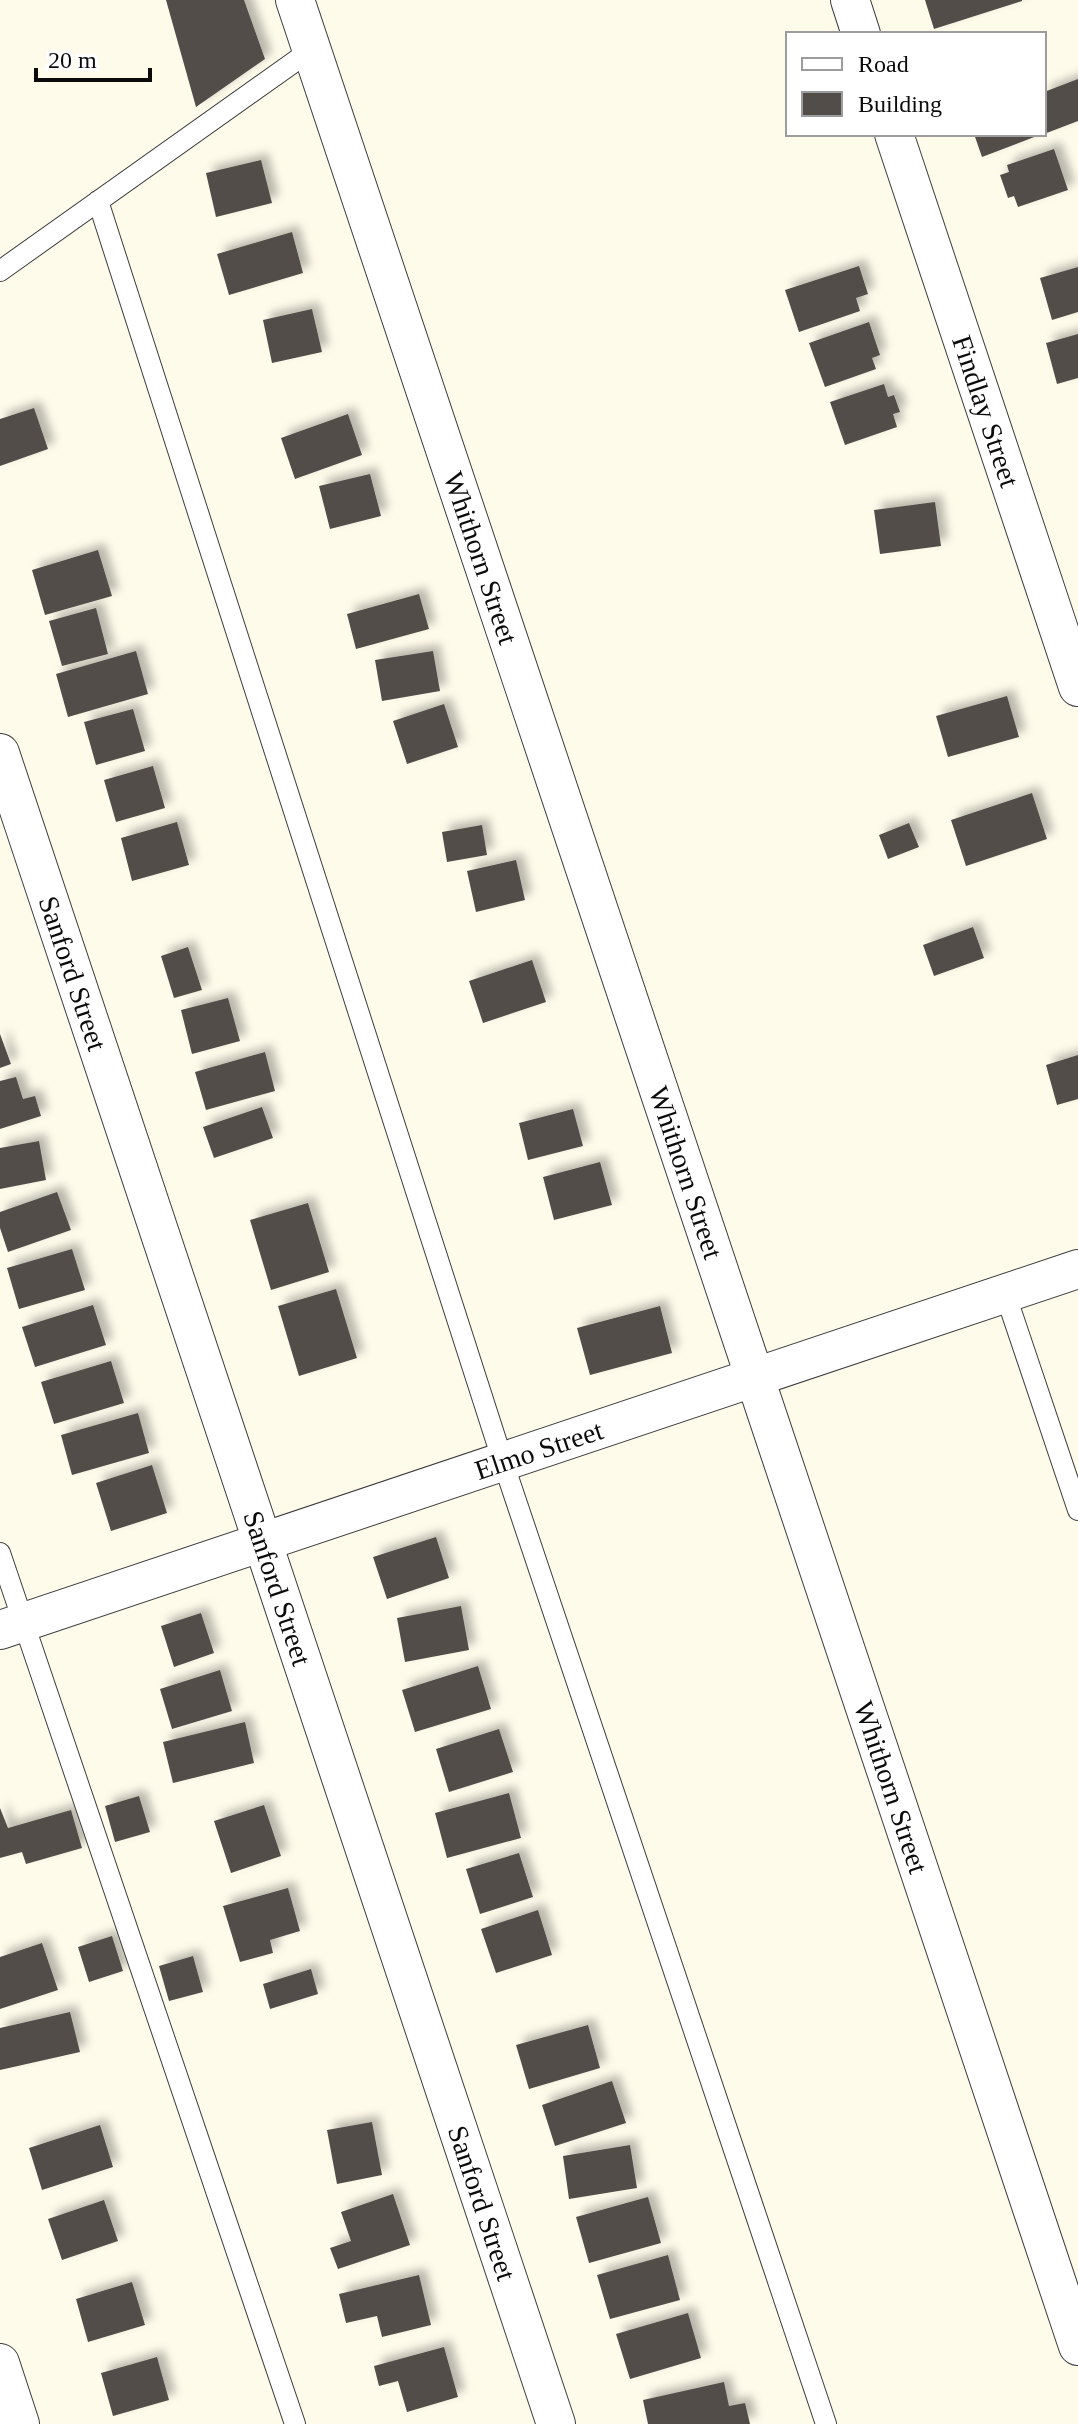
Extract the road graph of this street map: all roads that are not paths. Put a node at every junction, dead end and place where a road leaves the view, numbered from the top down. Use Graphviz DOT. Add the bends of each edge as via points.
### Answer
graph roads {
  1 [pos="295,0"];
  2 [pos="850,0"];
  3 [pos="860,32"];
  4 [pos="311,50"];
  5 [pos="895,136"];
  6 [pos="98,201"];
  7 [pos="0,271"];
  8 [pos="1078,687"];
  9 [pos="0,753"];
  10 [pos="1078,1269"];
  11 [pos="1005,1293"];
  12 [pos="756,1376"];
  13 [pos="503,1462"];
  14 [pos="1078,1510"];
  15 [pos="263,1542"];
  16 [pos="0,1553"];
  17 [pos="12,1626"];
  18 [pos="1078,2346"];
  19 [pos="0,2363"];
  20 [pos="20,2424"];
  21 [pos="295,2424"];
  22 [pos="556,2424"];
  23 [pos="826,2424"];
  1 -- 4 [label="street, Whithorn Street"];
  2 -- 3 [label="street"];
  4 -- 6 [label="lane"];
  4 -- 12 [label="street, Whithorn Street"];
  5 -- 8 [label="street, Findlay Street"];
  6 -- 7 [label="lane"];
  6 -- 13 [label="lane"];
  9 -- 15 [label="street, Sanford Street"];
  10 -- 11 [label="street, Elmo Street"];
  11 -- 12 [label="street, Elmo Street"];
  11 -- 14 [label="lane"];
  12 -- 13 [label="street, Elmo Street"];
  12 -- 18 [label="street, Whithorn Street"];
  13 -- 15 [label="street, Elmo Street"];
  13 -- 23 [label="lane"];
  15 -- 17 [label="street, Elmo Street"];
  15 -- 22 [label="street, Sanford Street"];
  16 -- 17 [label="lane"];
  17 -- 21 [label="lane"];
  19 -- 20 [label="street"];
}
